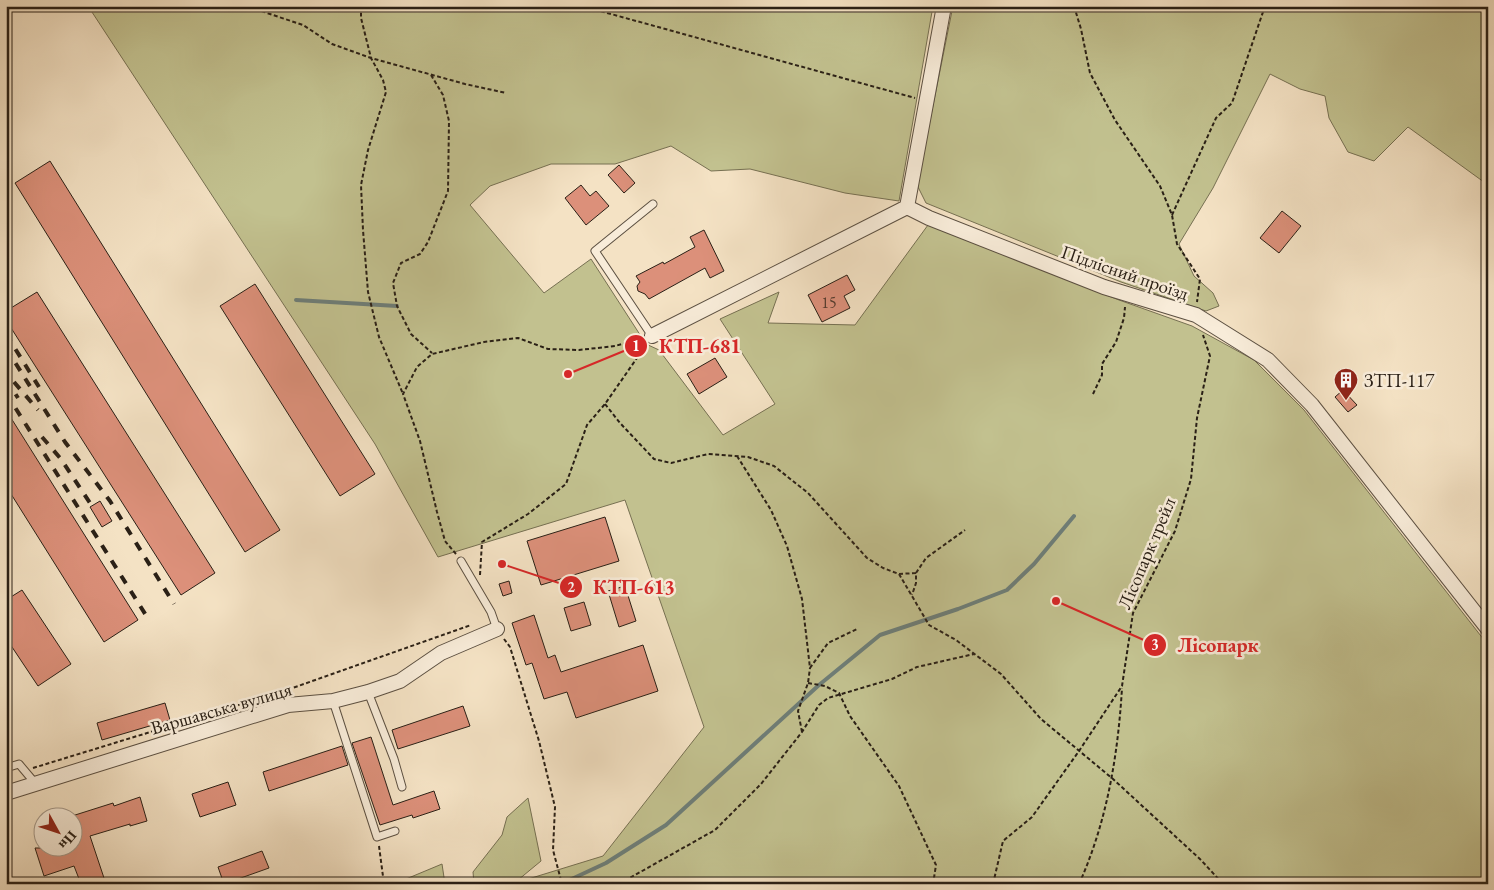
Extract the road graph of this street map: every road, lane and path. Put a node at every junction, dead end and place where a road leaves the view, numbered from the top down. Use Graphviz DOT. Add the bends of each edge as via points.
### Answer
graph roads {
  1 [pos="236,6"];
  2 [pos="361,6"];
  3 [pos="582,6"];
  4 [pos="944,6"];
  5 [pos="1074,6"];
  6 [pos="1265,6"];
  7 [pos="371,58"];
  8 [pos="432,75"];
  9 [pos="506,92"];
  10 [pos="926,101"];
  11 [pos="653,204"];
  12 [pos="907,207"];
  13 [pos="1172,215"];
  14 [pos="1127,294"];
  15 [pos="1196,315"];
  16 [pos="652,336"];
  17 [pos="432,354"];
  18 [pos="404,394"];
  19 [pos="1092,394"];
  20 [pos="605,404"];
  21 [pos="737,456"];
  22 [pos="965,530"];
  23 [pos="461,561"];
  24 [pos="916,573"];
  25 [pos="899,574"];
  26 [pos="480,596"];
  27 [pos="912,596"];
  28 [pos="475,624"];
  29 [pos="497,629"];
  30 [pos="857,629"];
  31 [pos="1488,629"];
  32 [pos="976,654"];
  33 [pos="810,668"];
  34 [pos="808,683"];
  35 [pos="1122,686"];
  36 [pos="368,692"];
  37 [pos="840,693"];
  38 [pos="333,701"];
  39 [pos="802,732"];
  40 [pos="1079,751"];
  41 [pos="6,768"];
  42 [pos="24,770"];
  43 [pos="1113,779"];
  44 [pos="36,784"];
  45 [pos="402,787"];
  46 [pos="6,793"];
  47 [pos="395,831"];
  48 [pos="377,837"];
  49 [pos="384,884"];
  50 [pos="562,884"];
  51 [pos="619,884"];
  52 [pos="933,884"];
  53 [pos="993,884"];
  54 [pos="1079,884"];
  55 [pos="1223,884"];
  1 -- 7 [label="path" via="303,25 332,44"];
  2 -- 7 [label="path" via="360,18"];
  3 -- 10 [label="path"];
  4 -- 10 [label="street"];
  5 -- 13 [label="path" via="1090,73 1115,120 1160,186"];
  6 -- 13 [label="path" via="1232,103 1216,118"];
  7 -- 8 [label="path"];
  7 -- 18 [label="path" via="386,92 361,185 368,292 378,337"];
  8 -- 9 [label="path"];
  8 -- 17 [label="path" via="443,95 449,121 448,191 428,242 420,254 401,264 393,283 397,306 411,334"];
  10 -- 12 [label="street"];
  11 -- 16 [label="lane" via="595,251"];
  12 -- 14 [label="street, Підлісний проїзд"];
  12 -- 16 [label="street"];
  13 -- 15 [label="path" via="1177,244 1200,279"];
  14 -- 15 [label="street, Підлісний проїзд"];
  14 -- 19 [label="path" via="1116,342 1102,364 1102,374"];
  15 -- 31 [label="street, Підлісний проїзд" via="1268,360 1312,405"];
  15 -- 35 [label="path, Лісопарк трейл" via="1210,356 1197,418 1191,479 1175,530 1133,613"];
  16 -- 17 [label="path" via="615,346 579,350 548,349 518,338"];
  16 -- 20 [label="path"];
  17 -- 18 [label="path" via="417,367"];
  18 -- 23 [label="path" via="446,541"];
  20 -- 21 [label="path" via="654,459 671,463 708,454"];
  20 -- 26 [label="path" via="587,425 566,484 528,514 482,542"];
  21 -- 25 [label="path" via="774,466 808,493 867,558"];
  21 -- 33 [label="path" via="771,510 787,546 802,600"];
  22 -- 24 [label="path" via="926,558"];
  23 -- 26 [label="lane"];
  24 -- 25 [label="path"];
  24 -- 27 [label="path"];
  25 -- 27 [label="path"];
  26 -- 29 [label="lane"];
  27 -- 32 [label="path" via="929,625"];
  28 -- 42 [label="path" via="284,691"];
  29 -- 36 [label="street, Варшавська вулиця" via="441,653 400,681"];
  29 -- 50 [label="path" via="510,647 539,741 555,807 553,850"];
  30 -- 33 [label="path" via="828,643"];
  32 -- 37 [label="path" via="916,667 892,679"];
  32 -- 40 [label="path" via="1001,674 1041,720"];
  33 -- 34 [label="path"];
  34 -- 37 [label="path"];
  34 -- 39 [label="path" via="798,711"];
  35 -- 40 [label="path, Лісопарк трейл"];
  35 -- 43 [label="path"];
  36 -- 38 [label="street, Варшавська вулиця"];
  36 -- 45 [label="lane"];
  37 -- 39 [label="path" via="819,705"];
  37 -- 52 [label="path" via="850,716 899,786 936,864"];
  38 -- 44 [label="street, Варшавська вулиця" via="288,705"];
  38 -- 48 [label="lane"];
  39 -- 51 [label="path" via="761,784 715,830"];
  40 -- 43 [label="path"];
  40 -- 53 [label="path, Лісопарк трейл" via="1032,817 1003,841"];
  41 -- 42 [label="lane" via="19,764"];
  42 -- 44 [label="lane"];
  43 -- 54 [label="path"];
  43 -- 55 [label="path"];
  44 -- 46 [label="street, Варшавська вулиця"];
  47 -- 48 [label="lane"];
  48 -- 49 [label="path"];
}
